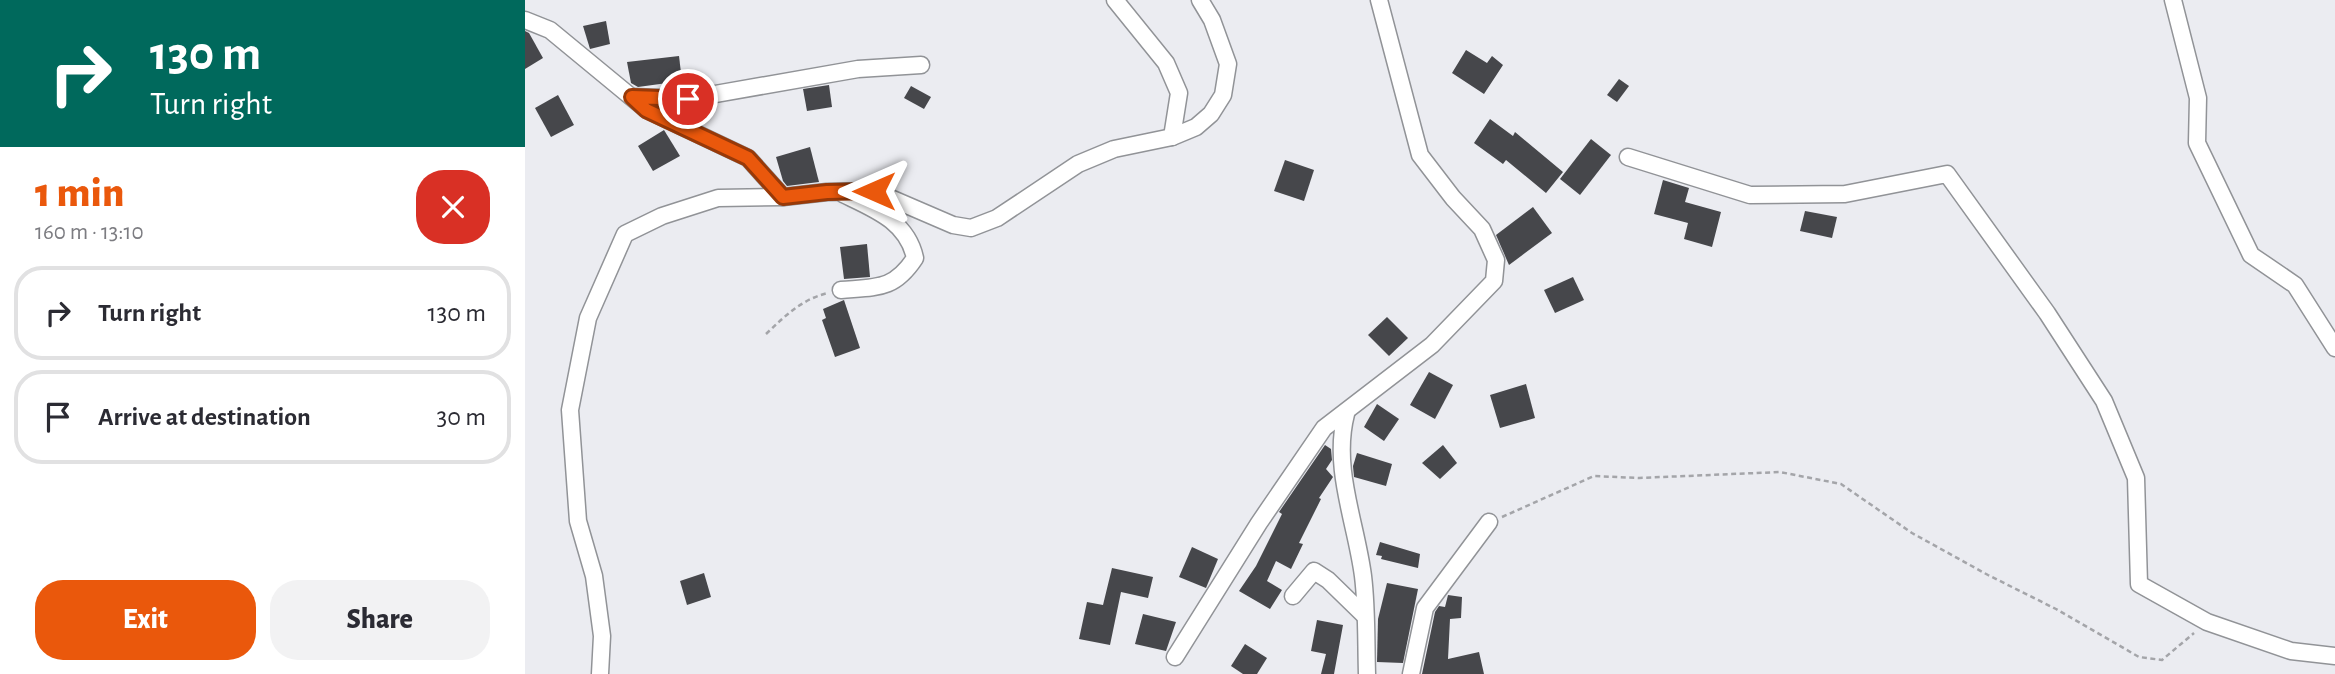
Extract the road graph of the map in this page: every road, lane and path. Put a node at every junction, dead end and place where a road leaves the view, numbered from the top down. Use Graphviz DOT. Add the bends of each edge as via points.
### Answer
graph roads {
  1 [pos="1115,0"];
  2 [pos="1200,0"];
  3 [pos="1379,0"];
  4 [pos="2173,0"];
  5 [pos="525,20"];
  6 [pos="921,65"];
  7 [pos="632,97"];
  8 [pos="1172,137"];
  9 [pos="1627,157"];
  10 [pos="838,192"];
  11 [pos="783,197"];
  12 [pos="841,290"];
  13 [pos="766,334"];
  14 [pos="2335,348"];
  15 [pos="1346,414"];
  16 [pos="1489,522"];
  17 [pos="1293,596"];
  18 [pos="1365,616"];
  19 [pos="2207,622"];
  20 [pos="2335,656"];
  21 [pos="1175,657"];
  22 [pos="600,674"];
  23 [pos="1367,674"];
  24 [pos="1411,674"];
  1 -- 8 [label="street" via="1166,63 1179,93"];
  2 -- 8 [label="street" via="1229,64 1223,95 1196,127"];
  3 -- 15 [label="street" via="1420,155 1482,229 1496,260 1494,281 1474,305"];
  4 -- 14 [label="street" via="2198,98 2197,143 2251,255 2295,285"];
  5 -- 7 [label="street" via="550,30"];
  6 -- 7 [label="street" via="846,71 688,99"];
  7 -- 11 [label="street" via="646,110 748,158"];
  8 -- 10 [label="street" via="1114,149 1077,164 996,218 971,228 953,225 874,191"];
  9 -- 19 [label="street" via="1750,195 1845,194 1947,174 2104,401 2136,478 2139,584"];
  10 -- 11 [label="street"];
  10 -- 12 [label="street" via="896,223 912,243 915,258 905,273 886,287"];
  11 -- 22 [label="street" via="718,198 625,234 588,318 570,410 578,521 594,576 602,636"];
  12 -- 13 [label="path" via="814,296"];
  15 -- 18 [label="street" via="1340,436 1342,468 1363,576"];
  15 -- 21 [label="street" via="1324,428"];
  16 -- 19 [label="path" via="1594,476 1780,472 1841,484 1912,533 2139,657 2162,660"];
  16 -- 24 [label="street" via="1425,608"];
  17 -- 18 [label="street" via="1314,571"];
  18 -- 23 [label="street"];
  19 -- 20 [label="street" via="2291,651"];
}
